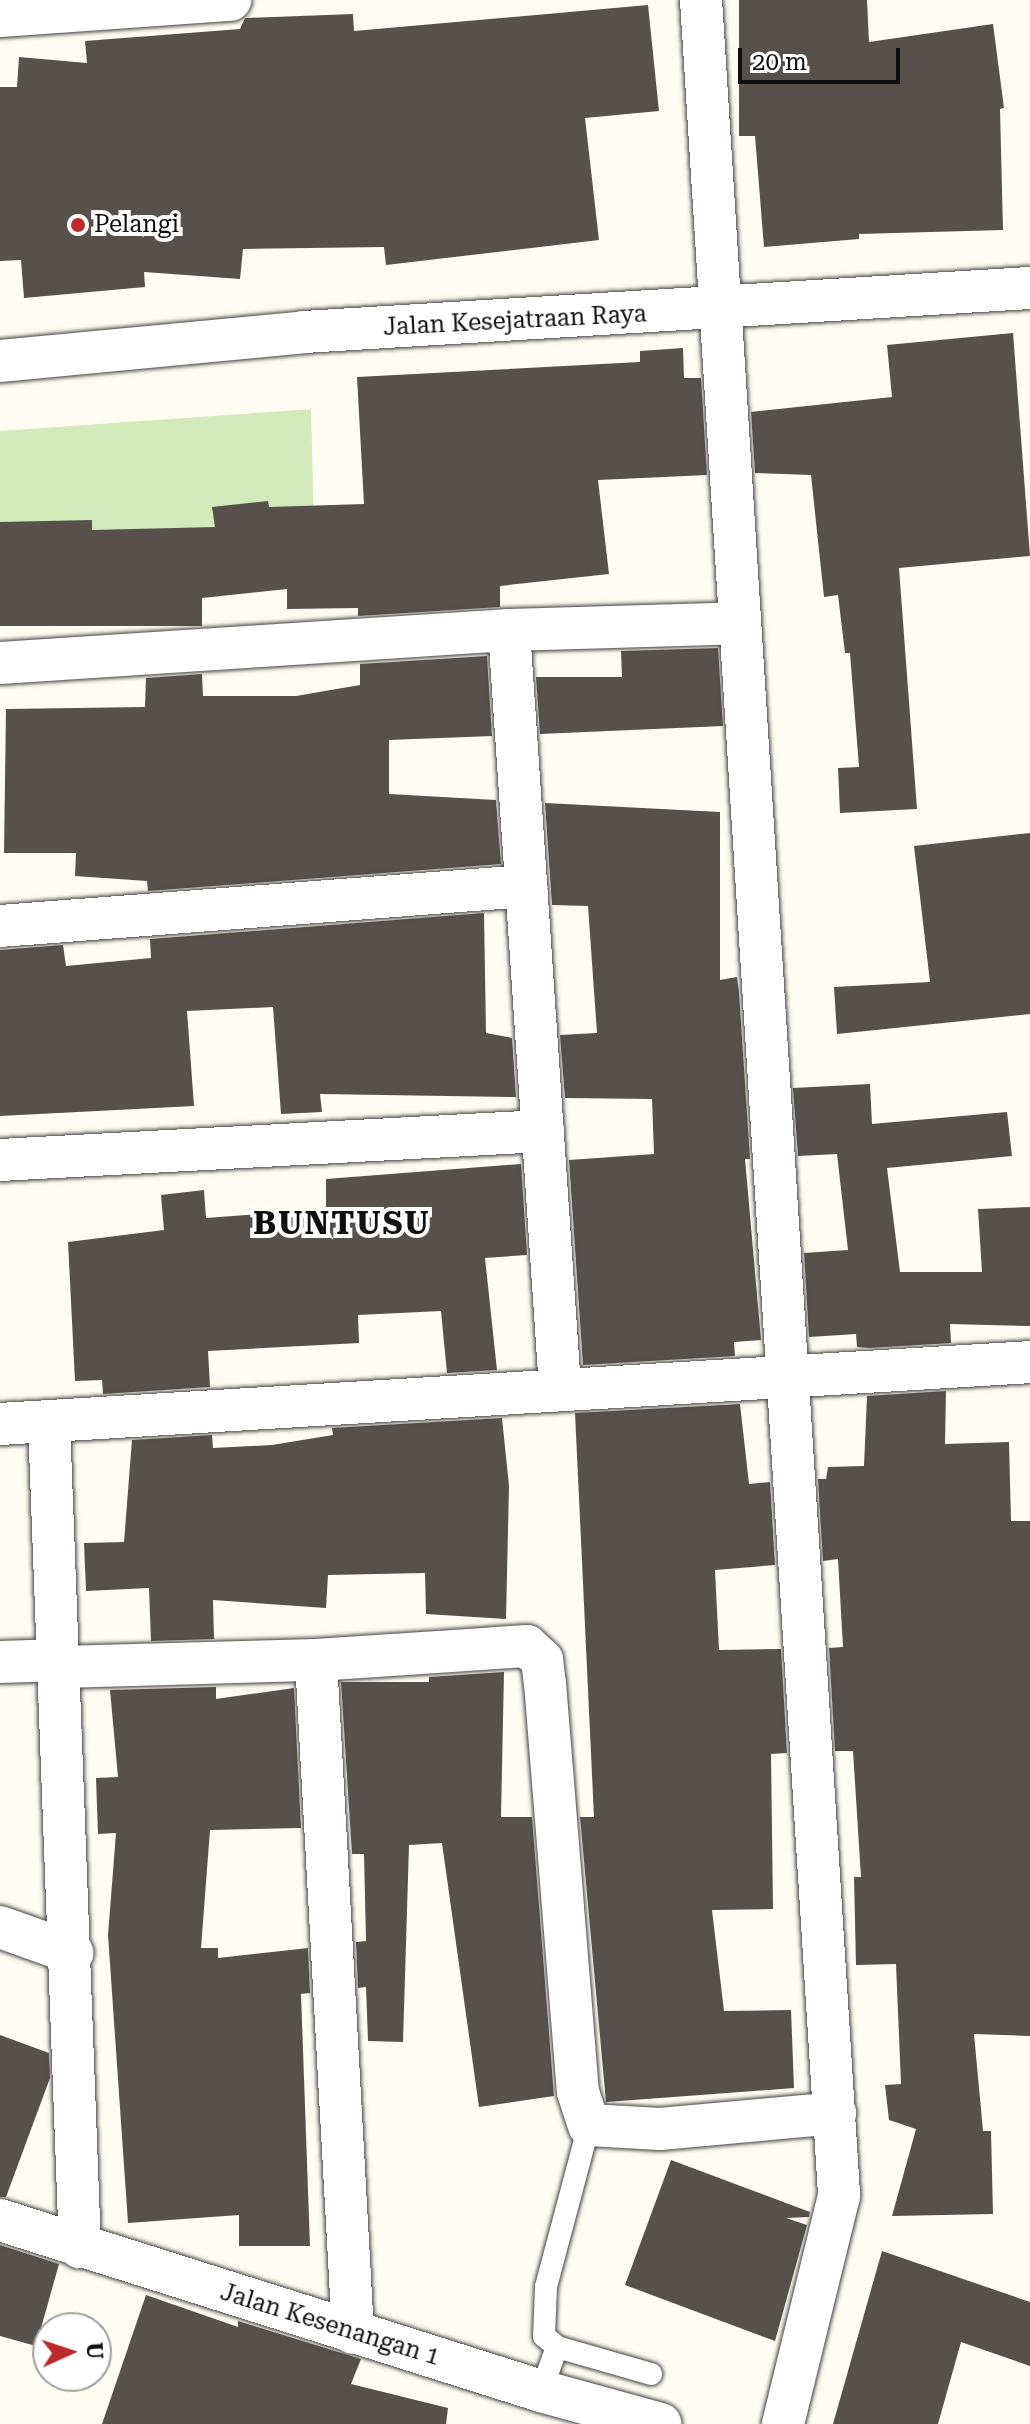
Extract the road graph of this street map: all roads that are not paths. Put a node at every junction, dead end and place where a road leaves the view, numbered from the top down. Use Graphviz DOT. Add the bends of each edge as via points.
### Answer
graph roads {
  1 [pos="230,0"];
  2 [pos="701,0"];
  3 [pos="46,6"];
  4 [pos="0,16"];
  5 [pos="1030,288"];
  6 [pos="724,309"];
  7 [pos="0,361"];
  8 [pos="740,623"];
  9 [pos="509,630"];
  10 [pos="0,663"];
  11 [pos="526,886"];
  12 [pos="0,926"];
  13 [pos="543,1131"];
  14 [pos="0,1160"];
  15 [pos="1030,1362"];
  16 [pos="789,1378"];
  17 [pos="560,1387"];
  18 [pos="49,1422"];
  19 [pos="0,1424"];
  20 [pos="316,1660"];
  21 [pos="0,1662"];
  22 [pos="61,1664"];
  23 [pos="0,1927"];
  24 [pos="73,1953"];
  25 [pos="835,2113"];
  26 [pos="589,2125"];
  27 [pos="0,2220"];
  28 [pos="80,2247"];
  29 [pos="353,2333"];
  30 [pos="557,2347"];
  31 [pos="651,2374"];
  32 [pos="541,2391"];
  33 [pos="661,2424"];
  34 [pos="783,2424"];
  1 -- 3 [label="street"];
  2 -- 6 [label="street"];
  3 -- 4 [label="street"];
  5 -- 6 [label="street, Jalan Kesejatraan Raya"];
  6 -- 7 [label="street, Jalan Kesejatraan Raya" via="304,332"];
  6 -- 8 [label="street"];
  8 -- 9 [label="street"];
  8 -- 16 [label="street"];
  9 -- 10 [label="street"];
  9 -- 11 [label="street"];
  11 -- 12 [label="street"];
  11 -- 13 [label="street"];
  13 -- 14 [label="street"];
  13 -- 17 [label="street"];
  15 -- 16 [label="street"];
  16 -- 17 [label="street"];
  16 -- 25 [label="street"];
  17 -- 18 [label="street"];
  18 -- 19 [label="street"];
  18 -- 22 [label="street"];
  20 -- 22 [label="street"];
  20 -- 26 [label="street" via="527,1646 542,1660 578,2092"];
  20 -- 29 [label="street"];
  21 -- 22 [label="street"];
  22 -- 24 [label="street"];
  23 -- 24 [label="street"];
  24 -- 28 [label="street"];
  25 -- 26 [label="street" via="660,2129"];
  25 -- 34 [label="street" via="839,2196"];
  26 -- 30 [label="lane" via="546,2287 544,2336"];
  27 -- 28 [label="street, Jalan Kesenangan 1"];
  28 -- 29 [label="street, Jalan Kesenangan 1"];
  29 -- 32 [label="street, Jalan Kesenangan 1"];
  30 -- 31 [label="lane"];
  30 -- 32 [label="lane"];
  32 -- 33 [label="street, Jalan Kesenangan 1"];
}
